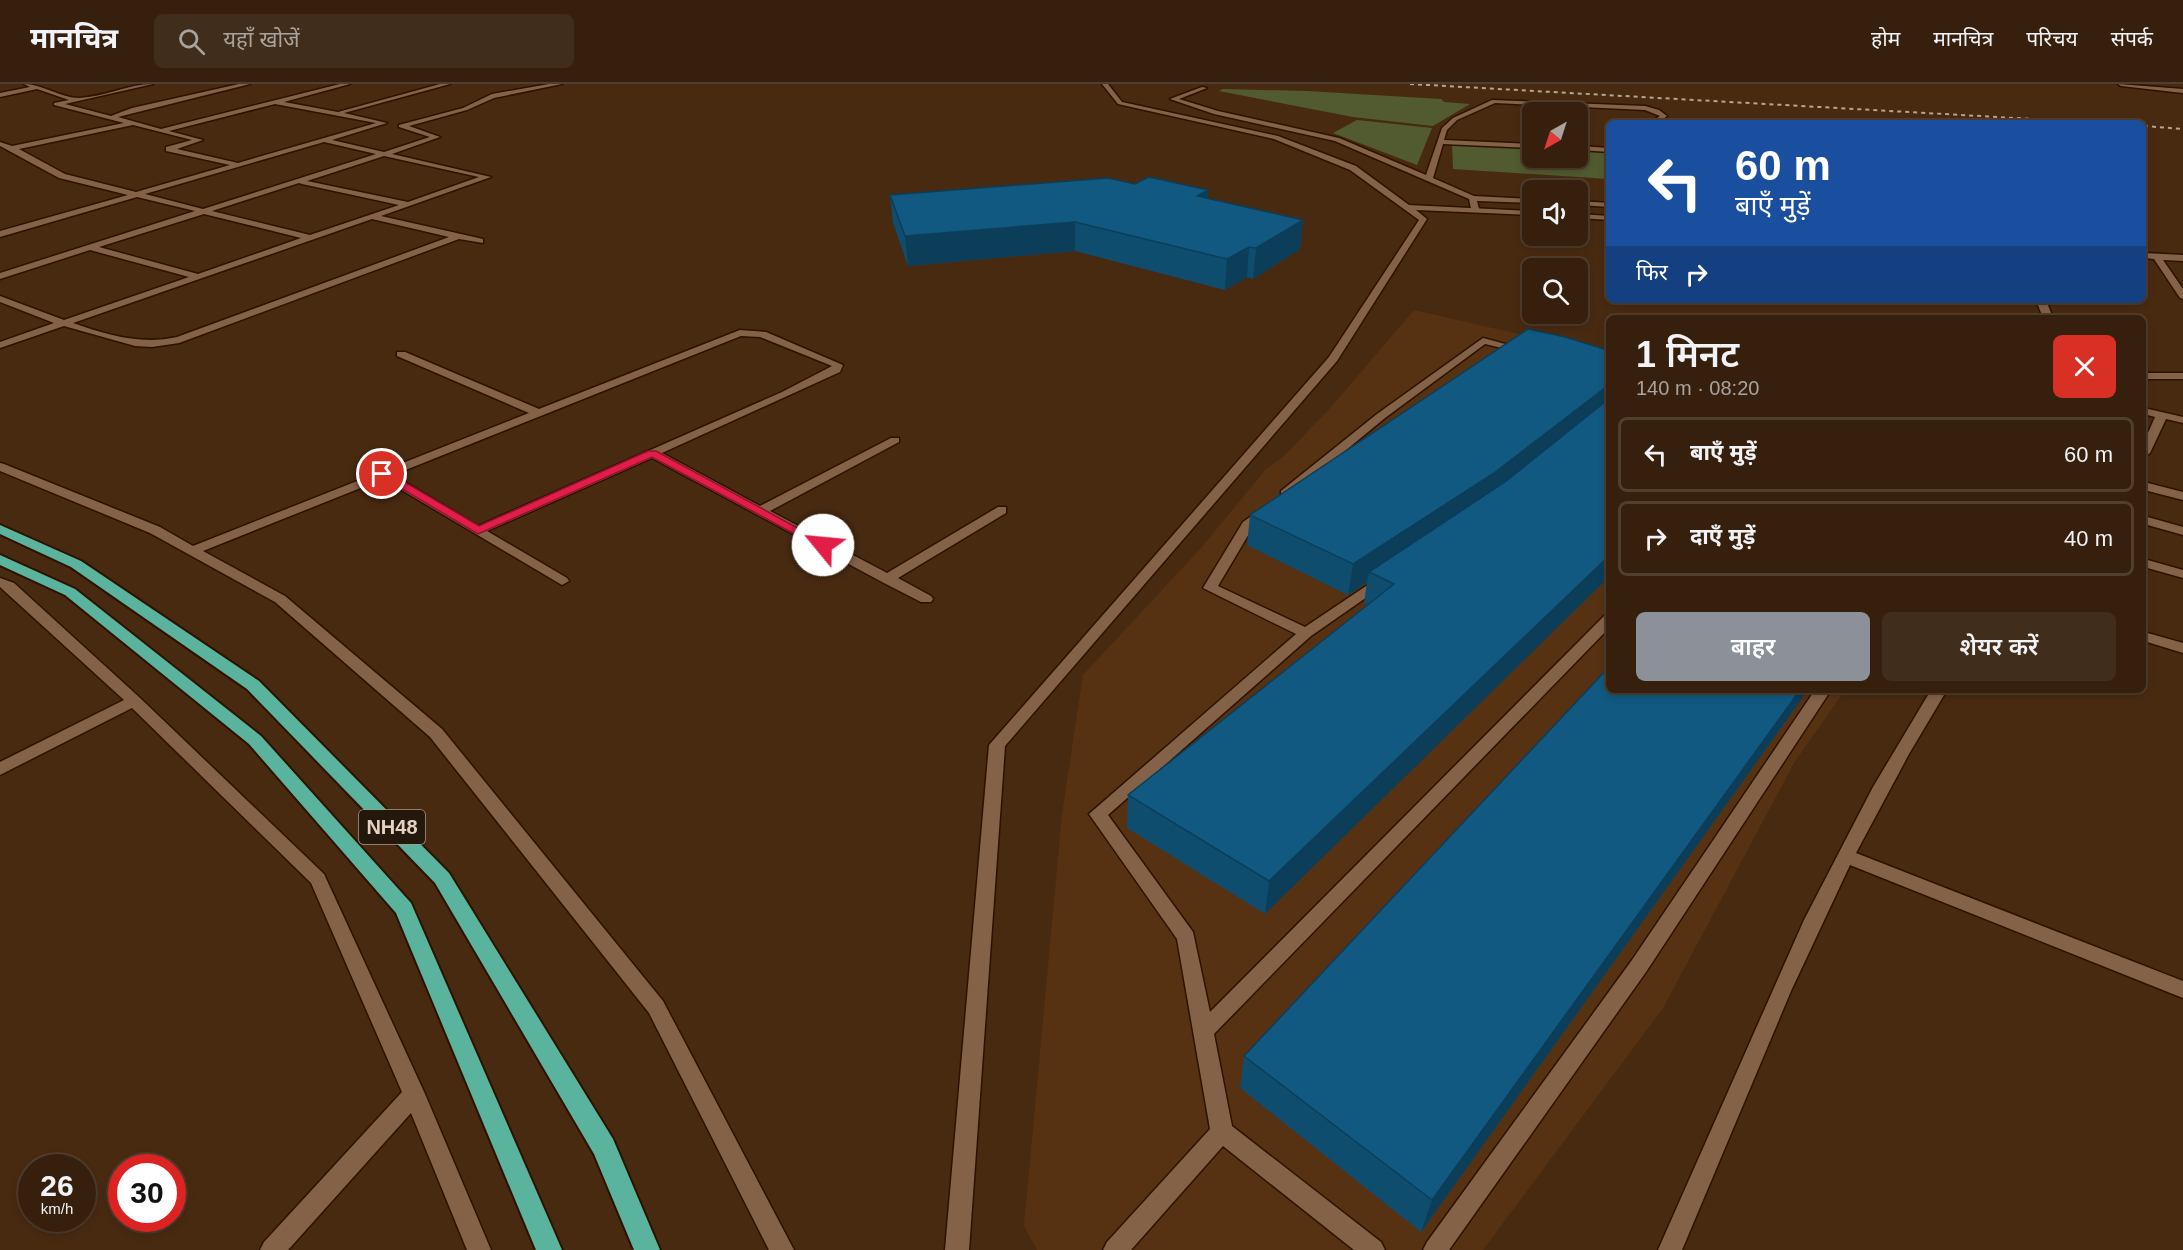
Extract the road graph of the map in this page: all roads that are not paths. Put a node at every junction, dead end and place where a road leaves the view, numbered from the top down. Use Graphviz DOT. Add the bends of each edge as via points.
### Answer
graph roads {
  1 [pos="150,84"];
  2 [pos="247,84"];
  3 [pos="347,84"];
  4 [pos="447,84"];
  5 [pos="559,84"];
  6 [pos="1105,84"];
  7 [pos="2121,84"];
  8 [pos="36,85"];
  9 [pos="1204,88"];
  10 [pos="2183,91"];
  11 [pos="0,95"];
  12 [pos="77,99"];
  13 [pos="275,102"];
  14 [pos="335,113"];
  15 [pos="113,117"];
  16 [pos="1658,120"];
  17 [pos="133,123"];
  18 [pos="384,123"];
  19 [pos="401,126"];
  20 [pos="161,131"];
  21 [pos="324,140"];
  22 [pos="1439,142"];
  23 [pos="0,144"];
  24 [pos="1522,146"];
  25 [pos="12,148"];
  26 [pos="1588,149"];
  27 [pos="1606,150"];
  28 [pos="389,154"];
  29 [pos="238,165"];
  30 [pos="1429,180"];
  31 [pos="301,182"];
  32 [pos="135,195"];
  33 [pos="1473,198"];
  34 [pos="1522,200"];
  35 [pos="408,204"];
  36 [pos="1588,204"];
  37 [pos="1606,205"];
  38 [pos="1406,207"];
  39 [pos="1475,209"];
  40 [pos="203,212"];
  41 [pos="1522,212"];
  42 [pos="373,217"];
  43 [pos="1588,217"];
  44 [pos="1606,218"];
  45 [pos="10,221"];
  46 [pos="23,227"];
  47 [pos="0,234"];
  48 [pos="456,237"];
  49 [pos="311,238"];
  50 [pos="480,241"];
  51 [pos="92,247"];
  52 [pos="2146,256"];
  53 [pos="2156,256"];
  54 [pos="2183,258"];
  55 [pos="0,276"];
  56 [pos="200,277"];
  57 [pos="2183,296"];
  58 [pos="0,299"];
  59 [pos="65,323"];
  60 [pos="0,345"];
  61 [pos="401,354"];
  62 [pos="1540,354"];
  63 [pos="2146,376"];
  64 [pos="2183,376"];
  65 [pos="2146,411"];
  66 [pos="536,412"];
  67 [pos="2162,415"];
  68 [pos="2183,420"];
  69 [pos="895,440"];
  70 [pos="2146,449"];
  71 [pos="652,453"];
  72 [pos="0,467"];
  73 [pos="382,474"];
  74 [pos="2146,487"];
  75 [pos="2183,496"];
  76 [pos="1002,510"];
  77 [pos="760,511"];
  78 [pos="2146,521"];
  79 [pos="0,529"];
  80 [pos="478,530"];
  81 [pos="2183,531"];
  82 [pos="192,551"];
  83 [pos="0,559"];
  84 [pos="2146,564"];
  85 [pos="1394,573"];
  86 [pos="2183,574"];
  87 [pos="887,579"];
  88 [pos="562,581"];
  89 [pos="0,582"];
  90 [pos="926,599"];
  91 [pos="1606,622"];
  92 [pos="1306,633"];
  93 [pos="2146,637"];
  94 [pos="2183,648"];
  95 [pos="1822,693"];
  96 [pos="1937,693"];
  97 [pos="134,701"];
  98 [pos="0,769"];
  99 [pos="1847,857"];
  100 [pos="2183,990"];
  101 [pos="1203,1032"];
  102 [pos="414,1094"];
  103 [pos="1222,1132"];
  104 [pos="272,1250"];
  105 [pos="479,1250"];
  106 [pos="549,1250"];
  107 [pos="646,1250"];
  108 [pos="782,1250"];
  109 [pos="957,1250"];
  110 [pos="1115,1250"];
  111 [pos="1372,1250"];
  112 [pos="1435,1250"];
  113 [pos="1670,1250"];
  1 -- 12 [label="street"];
  2 -- 15 [label="street"];
  3 -- 13 [label="street"];
  4 -- 14 [label="street"];
  5 -- 19 [label="street" via="492,96 465,109"];
  6 -- 38 [label="street" via="1120,104 1276,137 1331,159 1353,168"];
  7 -- 10 [label="street"];
  8 -- 11 [label="street"];
  8 -- 12 [label="street"];
  9 -- 30 [label="street" via="1173,99 1216,113 1337,139"];
  12 -- 15 [label="street" via="56,104"];
  13 -- 14 [label="street"];
  13 -- 20 [label="street"];
  14 -- 18 [label="street"];
  15 -- 17 [label="street"];
  16 -- 22 [label="street" via="1664,116 1645,108 1494,101 1455,119 1444,129"];
  17 -- 20 [label="street"];
  17 -- 25 [label="street"];
  18 -- 19 [label="street"];
  18 -- 21 [label="street"];
  19 -- 28 [label="street" via="437,136"];
  20 -- 29 [label="street" via="200,140 169,149"];
  21 -- 28 [label="street"];
  21 -- 29 [label="street"];
  22 -- 24 [label="street"];
  22 -- 30 [label="street"];
  23 -- 25 [label="street"];
  25 -- 32 [label="street" via="62,176"];
  26 -- 27 [label="street"];
  28 -- 31 [label="street"];
  28 -- 35 [label="street" via="487,177"];
  29 -- 32 [label="street"];
  30 -- 33 [label="street"];
  31 -- 35 [label="street"];
  31 -- 40 [label="street"];
  32 -- 40 [label="street"];
  32 -- 46 [label="street"];
  33 -- 34 [label="street"];
  33 -- 39 [label="street"];
  35 -- 42 [label="street"];
  36 -- 37 [label="street"];
  38 -- 39 [label="street"];
  38 -- 109 [label="street" via="1423,219 1333,359 997,745"];
  39 -- 41 [label="street"];
  40 -- 49 [label="street"];
  40 -- 51 [label="street"];
  42 -- 48 [label="street"];
  42 -- 49 [label="street"];
  43 -- 44 [label="street"];
  45 -- 46 [label="street"];
  46 -- 47 [label="street"];
  48 -- 50 [label="street"];
  48 -- 59 [label="street" via="171,342 136,343"];
  49 -- 56 [label="street"];
  51 -- 55 [label="street"];
  51 -- 56 [label="street"];
  52 -- 53 [label="street"];
  53 -- 54 [label="street"];
  53 -- 57 [label="street"];
  56 -- 59 [label="street"];
  58 -- 59 [label="street"];
  59 -- 60 [label="street"];
  61 -- 66 [label="street"];
  62 -- 92 [label="street" via="1483,341 1381,416 1248,525 1210,588"];
  63 -- 64 [label="street"];
  65 -- 67 [label="street"];
  66 -- 71 [label="street" via="740,333 762,334 838,365 826,375"];
  66 -- 73 [label="street"];
  67 -- 68 [label="street"];
  67 -- 70 [label="street"];
  69 -- 77 [label="street"];
  71 -- 77 [label="street"];
  71 -- 80 [label="street"];
  72 -- 82 [label="street" via="155,530"];
  73 -- 80 [label="street"];
  73 -- 82 [label="street"];
  74 -- 75 [label="street"];
  76 -- 87 [label="street"];
  77 -- 87 [label="street"];
  78 -- 81 [label="street"];
  79 -- 107 [label="highway, NH48" via="76,564 253,685 442,878 604,1147"];
  80 -- 88 [label="street"];
  82 -- 108 [label="street" via="280,599 436,733 656,1007"];
  83 -- 106 [label="highway, NH48" via="70,592 255,740 404,909"];
  84 -- 86 [label="street"];
  85 -- 92 [label="street"];
  87 -- 90 [label="street"];
  89 -- 97 [label="street"];
  91 -- 101 [label="street"];
  92 -- 101 [label="street" via="1098,814 1186,938"];
  93 -- 94 [label="street"];
  95 -- 112 [label="street" via="1639,966"];
  96 -- 99 [label="street" via="1906,742"];
  97 -- 98 [label="street"];
  97 -- 102 [label="street" via="318,879"];
  99 -- 100 [label="street"];
  99 -- 113 [label="street" via="1798,953"];
  101 -- 103 [label="street"];
  102 -- 104 [label="street"];
  102 -- 105 [label="street"];
  103 -- 110 [label="street"];
  103 -- 111 [label="street"];
}
